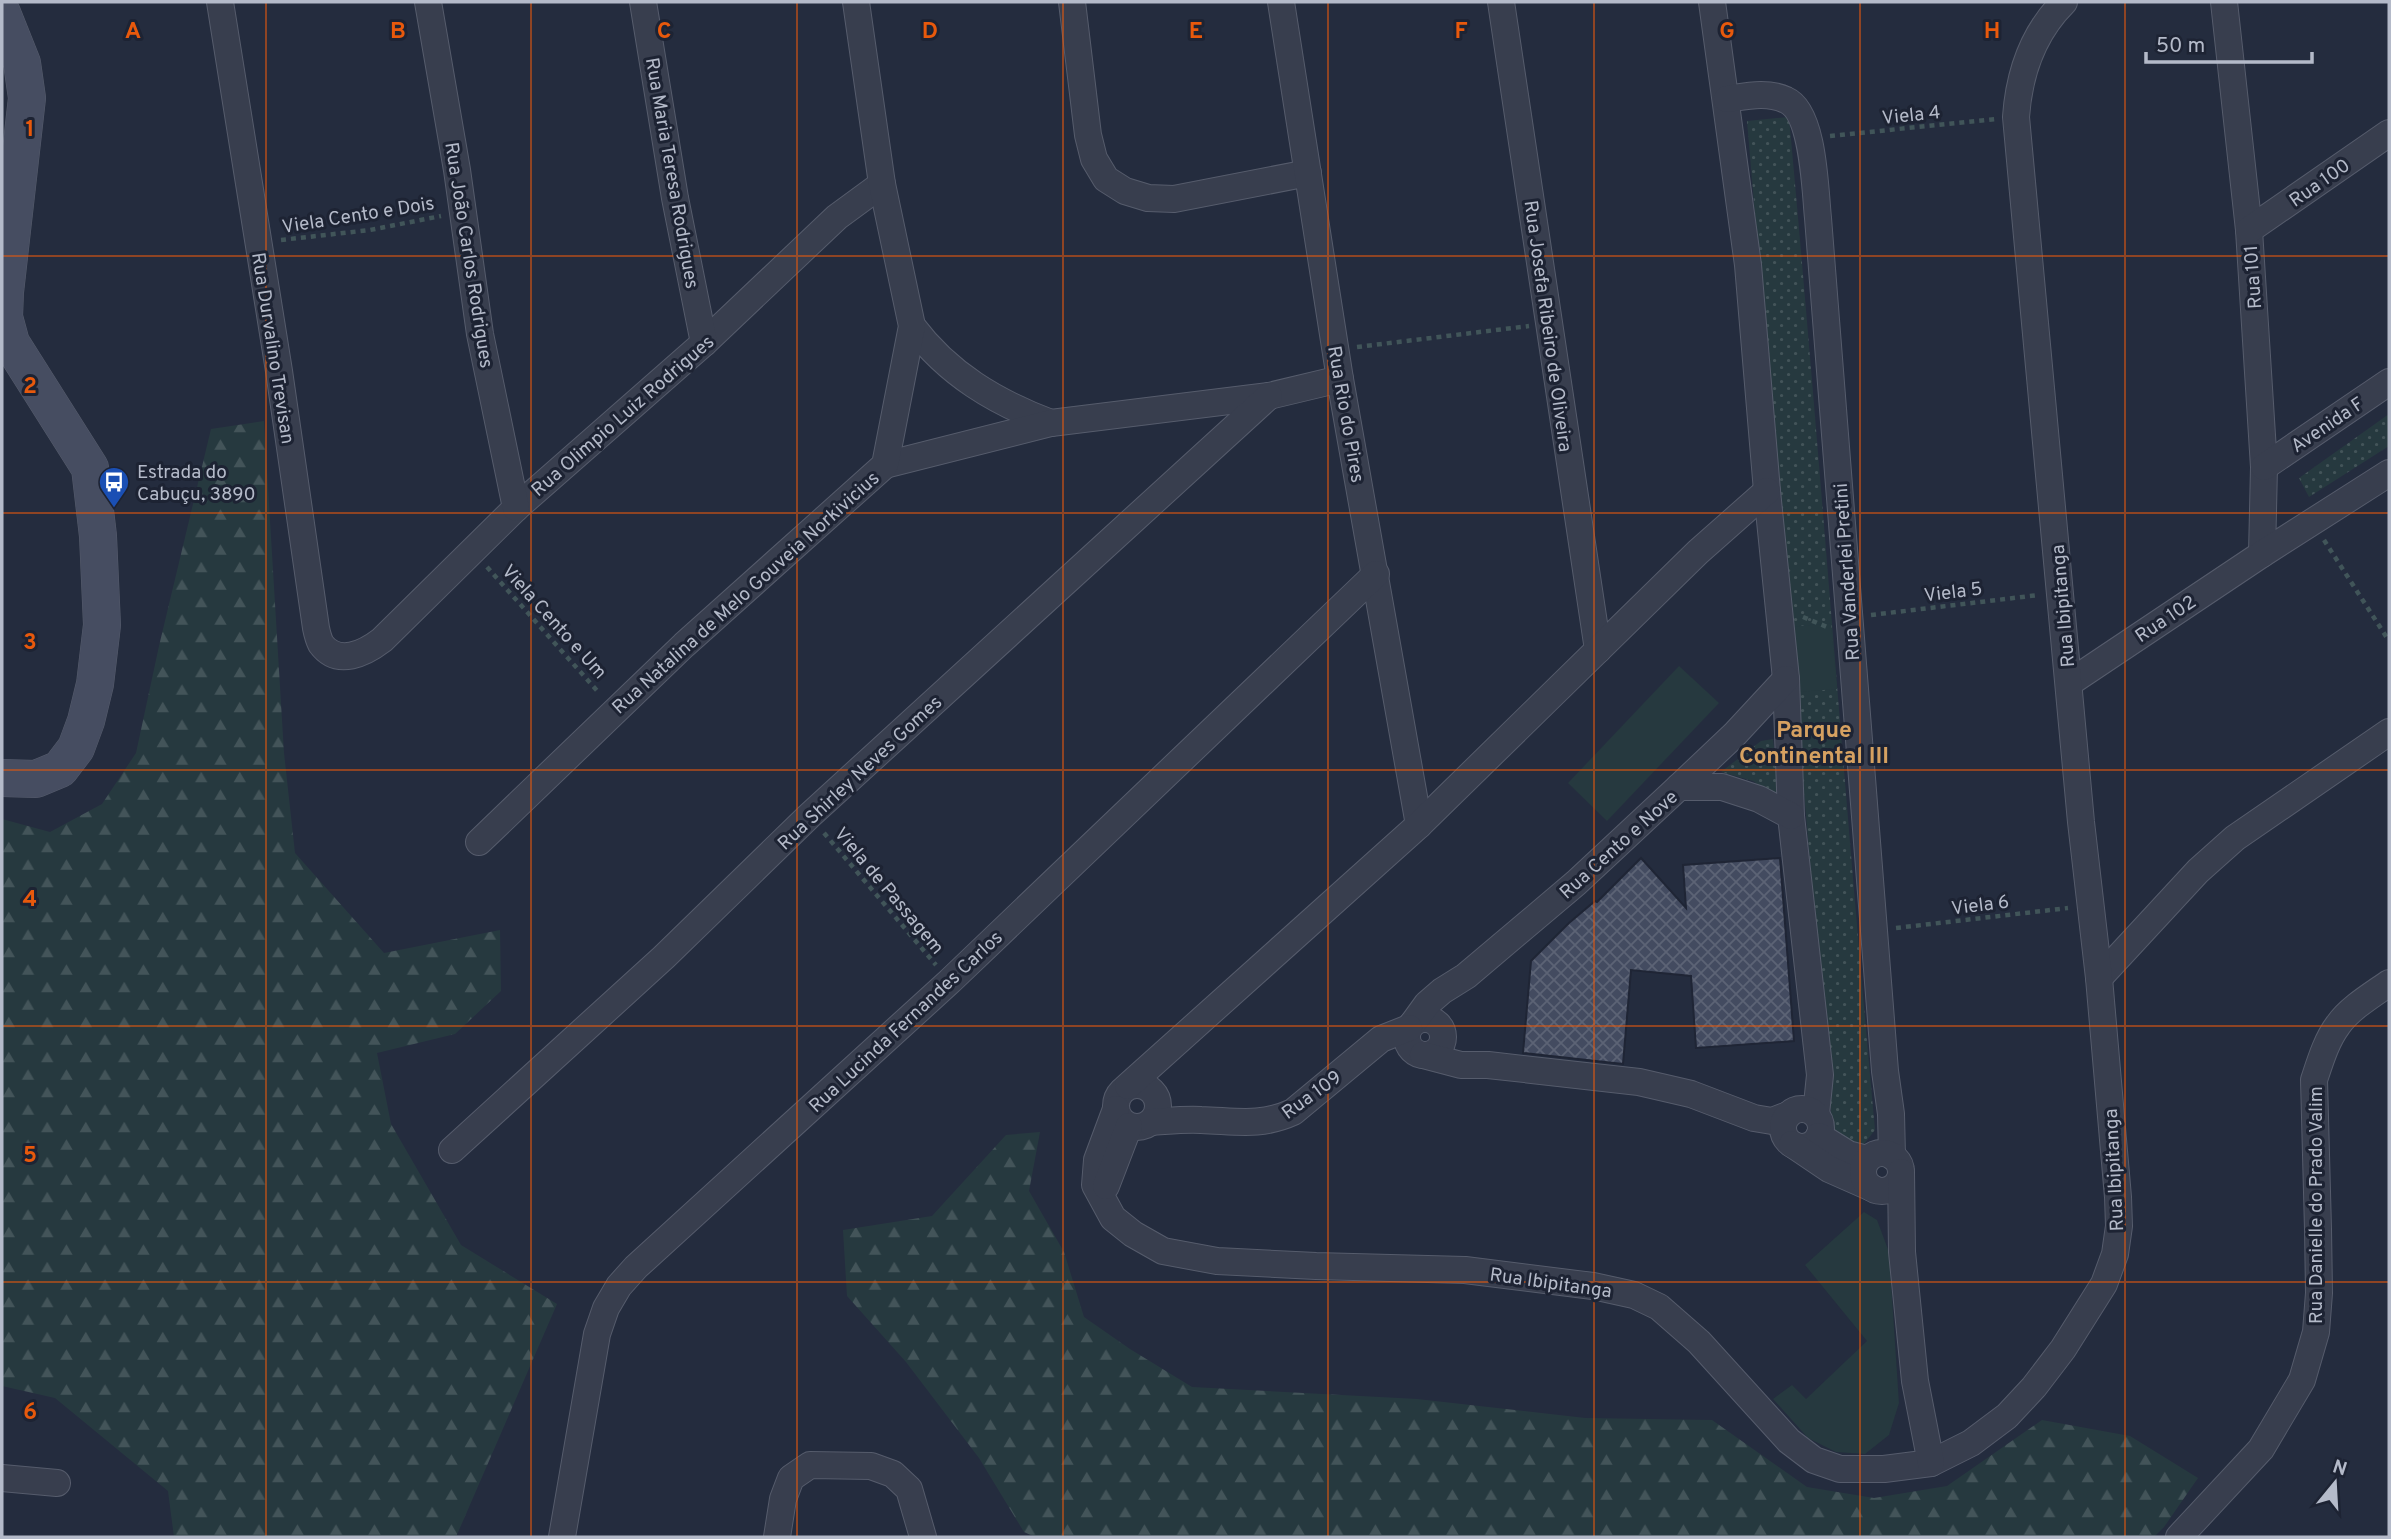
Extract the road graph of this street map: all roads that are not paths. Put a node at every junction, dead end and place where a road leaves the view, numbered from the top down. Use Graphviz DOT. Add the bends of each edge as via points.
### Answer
graph roads {
  1 [pos="220,2"];
  2 [pos="428,2"];
  3 [pos="643,2"];
  4 [pos="856,2"];
  5 [pos="1072,2"];
  6 [pos="1281,2"];
  7 [pos="1501,2"];
  8 [pos="1712,2"];
  9 [pos="2064,2"];
  10 [pos="2224,2"];
  11 [pos="2,13"];
  12 [pos="1727,99"];
  13 [pos="2389,133"];
  14 [pos="1308,173"];
  15 [pos="882,184"];
  16 [pos="2249,230"];
  17 [pos="912,326"];
  18 [pos="704,343"];
  19 [pos="1340,379"];
  20 [pos="2389,382"];
  21 [pos="1269,396"];
  22 [pos="1051,423"];
  23 [pos="885,465"];
  24 [pos="2264,467"];
  25 [pos="2389,473"];
  26 [pos="1767,491"];
  27 [pos="516,508"];
  28 [pos="2262,554"];
  29 [pos="1376,574"];
  30 [pos="1598,650"];
  31 [pos="366,652"];
  32 [pos="1786,679"];
  33 [pos="2069,682"];
  34 [pos="2389,732"];
  35 [pos="2,778"];
  36 [pos="1679,787"];
  37 [pos="1791,816"];
  38 [pos="1419,825"];
  39 [pos="479,842"];
  40 [pos="1466,976"];
  41 [pos="2099,978"];
  42 [pos="2389,983"];
  43 [pos="1423,1035"];
  44 [pos="1140,1108"];
  45 [pos="1800,1126"];
  46 [pos="453,1150"];
  47 [pos="1884,1160"];
  48 [pos="1875,1189"];
  49 [pos="1902,1252"];
  50 [pos="1931,1463"];
  51 [pos="2,1478"];
  52 [pos="57,1483"];
  53 [pos="562,1537"];
  54 [pos="777,1537"];
  55 [pos="923,1537"];
  56 [pos="2179,1537"];
  1 -- 31 [label="street, Rua Durvalino Trevisan" via="316,628 321,644 334,654 350,657"];
  2 -- 27 [label="street, Rua João Carlos Rodrigues" via="480,334"];
  3 -- 18 [label="street, Rua Maria Teresa Rodrigues"];
  4 -- 15 [label="street, Rua Natalina de Melo Gouveia Norkivicius"];
  5 -- 14 [label="street" via="1088,135 1094,159 1106,178 1125,191 1174,199"];
  6 -- 14 [label="street, Rua Rio do Pires"];
  7 -- 30 [label="street, Rua Josefa Ribeiro de Oliveira"];
  8 -- 12 [label="street"];
  9 -- 33 [label="street, Rua Ibipitanga" via="2029,54 2016,117"];
  10 -- 16 [label="street, Rua 101"];
  11 -- 35 [label="main road" via="22,63 27,98 4,317 11,343 90,468 102,625 95,684 76,748 60,769 36,779"];
  12 -- 26 [label="street" via="1748,265"];
  12 -- 47 [label="street, Rua Vanderlei Pretini" via="1758,94 1789,100 1800,111 1808,139 1820,232 1891,1114"];
  13 -- 16 [label="street, Rua 100"];
  14 -- 19 [label="street, Rua Rio do Pires"];
  15 -- 17 [label="street, Rua Natalina de Melo Gouveia Norkivicius"];
  15 -- 18 [label="street, Rua Olimpio Luiz Rodrigues" via="837,217"];
  16 -- 24 [label="street, Rua 101"];
  17 -- 22 [label="street" via="930,350 982,390"];
  17 -- 23 [label="street, Rua Natalina de Melo Gouveia Norkivicius"];
  18 -- 27 [label="street, Rua Olimpio Luiz Rodrigues"];
  19 -- 21 [label="street"];
  19 -- 29 [label="street, Rua Rio do Pires"];
  20 -- 24 [label="street, Avenida F"];
  21 -- 22 [label="street"];
  21 -- 46 [label="street, Rua Shirley Neves Gomes" via="809,816 664,957"];
  22 -- 23 [label="street"];
  23 -- 39 [label="street, Rua Natalina de Melo Gouveia Norkivicius" via="684,645"];
  24 -- 28 [label="street, Rua 101"];
  25 -- 28 [label="street"];
  26 -- 30 [label="street, Rua Ibipitanga"];
  26 -- 32 [label="street"];
  27 -- 31 [label="street, Rua Olimpio Luiz Rodrigues"];
  28 -- 33 [label="street, Rua 102"];
  29 -- 38 [label="street, Rua Rio do Pires"];
  29 -- 53 [label="street, Rua Lucinda Fernandes Carlos" via="950,981 619,1286 597,1334"];
  30 -- 38 [label="street, Rua Ibipitanga"];
  32 -- 36 [label="street"];
  32 -- 37 [label="street"];
  33 -- 41 [label="street, Rua Ibipitanga"];
  34 -- 41 [label="street" via="2235,838 2198,871"];
  36 -- 37 [label="street, Rua Cento e Nove" via="1722,787"];
  36 -- 40 [label="street, Rua Cento e Nove"];
  37 -- 45 [label="street" via="1820,1075"];
  38 -- 44 [label="street, Rua Ibipitanga" via="1191,1030"];
  40 -- 43 [label="street, Rua 109" via="1435,997"];
  41 -- 50 [label="street, Rua Ibipitanga" via="2118,1198 2115,1254 2104,1284 2034,1387 2007,1416 1971,1443"];
  42 -- 56 [label="street, Rua Danielle do Prado Valim" via="2338,1024 2314,1080 2319,1293 2316,1332 2302,1380 2261,1449"];
  43 -- 44 [label="street, Rua 109" via="1381,1039 1293,1112 1277,1120 1247,1124 1201,1120"];
  43 -- 45 [label="street" via="1488,1065 1639,1082 1691,1094 1754,1118"];
  44 -- 50 [label="street, Rua Ibipitanga" via="1097,1160 1095,1185 1113,1218 1163,1251 1217,1261 1465,1270 1634,1295 1659,1307 1699,1342 1789,1441 1814,1461 1839,1469"];
  45 -- 47 [label="street" via="1848,1154"];
  45 -- 48 [label="street" via="1829,1169"];
  47 -- 48 [label="street" via="1863,1169 1864,1180"];
  47 -- 49 [label="street"];
  48 -- 49 [label="street"];
  49 -- 50 [label="street" via="1915,1381"];
  51 -- 52 [label="street"];
  54 -- 55 [label="street" via="783,1499 792,1478 810,1465 870,1466 893,1474 909,1489"];
}
